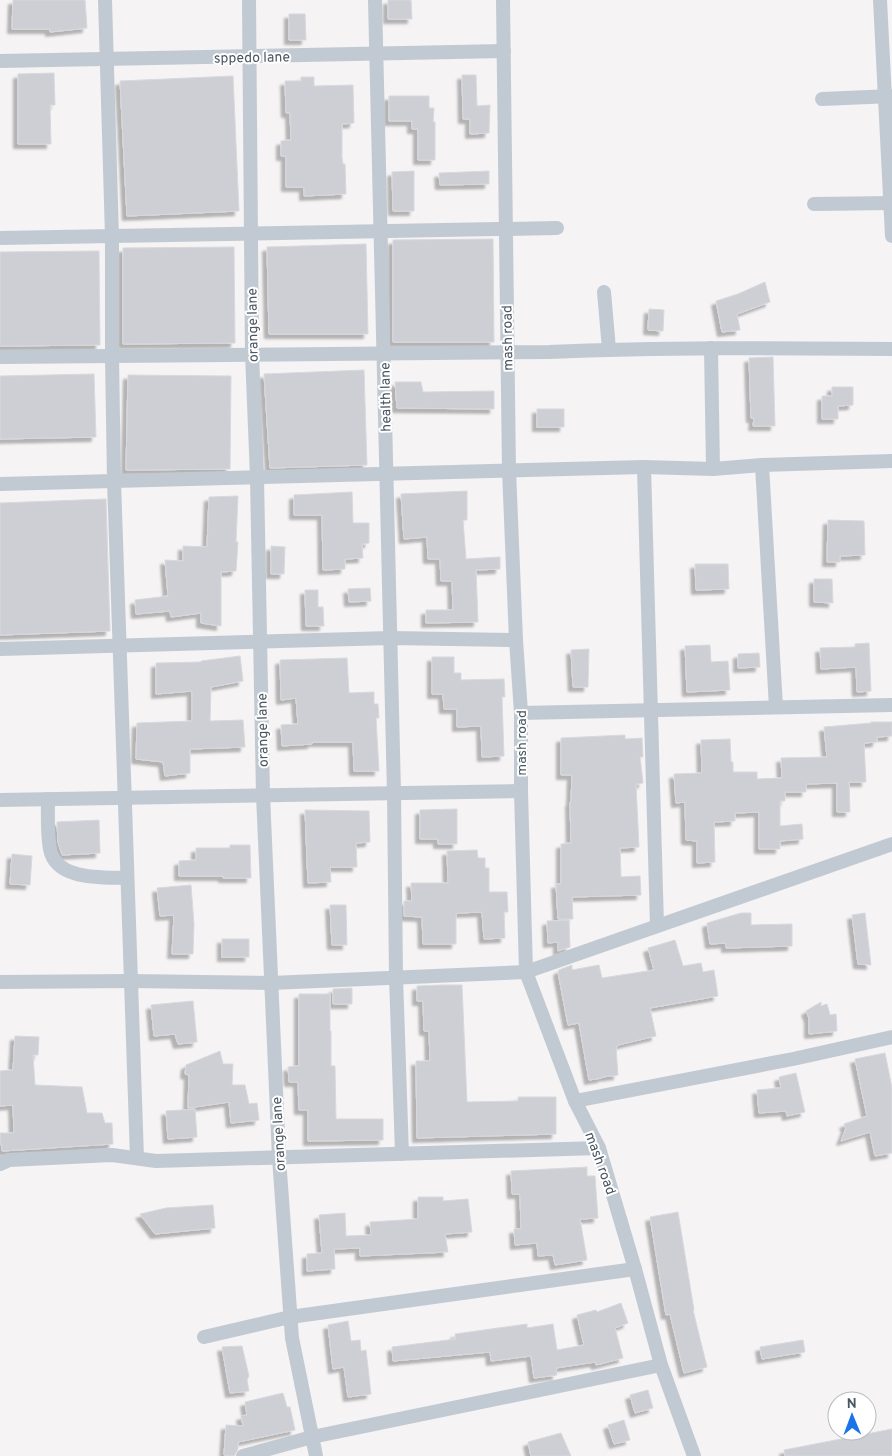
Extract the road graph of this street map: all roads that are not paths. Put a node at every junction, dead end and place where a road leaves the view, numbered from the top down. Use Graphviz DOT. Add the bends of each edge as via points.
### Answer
graph roads {
  1 [pos="105,0"];
  2 [pos="249,0"];
  3 [pos="375,0"];
  4 [pos="503,0"];
  5 [pos="880,0"];
  6 [pos="504,51"];
  7 [pos="376,54"];
  8 [pos="250,57"];
  9 [pos="106,59"];
  10 [pos="0,61"];
  11 [pos="888,96"];
  12 [pos="822,99"];
  13 [pos="891,203"];
  14 [pos="814,204"];
  15 [pos="557,228"];
  16 [pos="505,230"];
  17 [pos="380,232"];
  18 [pos="250,234"];
  19 [pos="112,236"];
  20 [pos="892,236"];
  21 [pos="0,238"];
  22 [pos="604,292"];
  23 [pos="711,348"];
  24 [pos="609,349"];
  25 [pos="892,349"];
  26 [pos="507,352"];
  27 [pos="384,353"];
  28 [pos="252,354"];
  29 [pos="112,356"];
  30 [pos="0,357"];
  31 [pos="892,461"];
  32 [pos="762,465"];
  33 [pos="644,467"];
  34 [pos="713,469"];
  35 [pos="509,471"];
  36 [pos="386,474"];
  37 [pos="257,477"];
  38 [pos="114,481"];
  39 [pos="0,484"];
  40 [pos="391,638"];
  41 [pos="516,640"];
  42 [pos="260,642"];
  43 [pos="119,645"];
  44 [pos="0,649"];
  45 [pos="892,704"];
  46 [pos="776,708"];
  47 [pos="651,710"];
  48 [pos="522,714"];
  49 [pos="520,792"];
  50 [pos="394,793"];
  51 [pos="263,795"];
  52 [pos="124,798"];
  53 [pos="48,799"];
  54 [pos="0,800"];
  55 [pos="892,844"];
  56 [pos="127,878"];
  57 [pos="657,926"];
  58 [pos="526,972"];
  59 [pos="396,977"];
  60 [pos="131,981"];
  61 [pos="0,982"];
  62 [pos="271,983"];
  63 [pos="892,1037"];
  64 [pos="575,1101"];
  65 [pos="599,1148"];
  66 [pos="402,1154"];
  67 [pos="137,1158"];
  68 [pos="279,1158"];
  69 [pos="0,1164"];
  70 [pos="635,1269"];
  71 [pos="290,1317"];
  72 [pos="204,1337"];
  73 [pos="661,1366"];
  74 [pos="312,1437"];
  75 [pos="243,1456"];
  76 [pos="316,1456"];
  77 [pos="694,1456"];
  1 -- 9 [label="street"];
  2 -- 8 [label="street, orange lane"];
  3 -- 7 [label="street, health lane"];
  4 -- 6 [label="street, mash road"];
  5 -- 11 [label="street"];
  6 -- 7 [label="street, sppedo lane"];
  6 -- 16 [label="street, mash road"];
  7 -- 8 [label="street, sppedo lane"];
  7 -- 17 [label="street, health lane"];
  8 -- 9 [label="street, sppedo lane"];
  8 -- 18 [label="street, orange lane"];
  9 -- 10 [label="street, sppedo lane"];
  9 -- 19 [label="street"];
  11 -- 12 [label="street"];
  11 -- 13 [label="street"];
  13 -- 14 [label="street"];
  13 -- 20 [label="street"];
  15 -- 16 [label="street"];
  16 -- 17 [label="street"];
  16 -- 26 [label="street, mash road"];
  17 -- 18 [label="street"];
  17 -- 27 [label="street, health lane"];
  18 -- 19 [label="street"];
  18 -- 28 [label="street, orange lane"];
  19 -- 21 [label="street"];
  19 -- 29 [label="street"];
  22 -- 24 [label="street"];
  23 -- 24 [label="street"];
  23 -- 25 [label="street"];
  23 -- 34 [label="street"];
  24 -- 26 [label="street"];
  26 -- 27 [label="street"];
  26 -- 35 [label="street, mash road"];
  27 -- 28 [label="street"];
  27 -- 36 [label="street, health lane"];
  28 -- 29 [label="street"];
  28 -- 37 [label="street, orange lane"];
  29 -- 30 [label="street"];
  29 -- 38 [label="street"];
  31 -- 32 [label="street"];
  32 -- 34 [label="street"];
  32 -- 46 [label="street"];
  33 -- 34 [label="street"];
  33 -- 35 [label="street"];
  33 -- 47 [label="street"];
  35 -- 36 [label="street"];
  35 -- 41 [label="street, mash road"];
  36 -- 37 [label="street"];
  36 -- 40 [label="street, health lane"];
  37 -- 38 [label="street"];
  37 -- 42 [label="street, orange lane"];
  38 -- 39 [label="street"];
  38 -- 43 [label="street"];
  40 -- 41 [label="street"];
  40 -- 42 [label="street"];
  40 -- 50 [label="street, health lane"];
  41 -- 48 [label="street, mash road"];
  42 -- 43 [label="street"];
  42 -- 51 [label="street, orange lane"];
  43 -- 44 [label="street"];
  43 -- 52 [label="street"];
  45 -- 46 [label="street"];
  46 -- 47 [label="street"];
  47 -- 48 [label="street"];
  47 -- 57 [label="street"];
  48 -- 49 [label="street, mash road"];
  49 -- 50 [label="street"];
  49 -- 58 [label="street, mash road"];
  50 -- 51 [label="street"];
  50 -- 59 [label="street, health lane"];
  51 -- 52 [label="street"];
  51 -- 62 [label="street, orange lane"];
  52 -- 53 [label="street"];
  52 -- 56 [label="street"];
  53 -- 54 [label="street"];
  53 -- 56 [label="street" via="50,852 58,865 81,875"];
  55 -- 57 [label="street"];
  56 -- 60 [label="street"];
  57 -- 58 [label="street"];
  58 -- 59 [label="street"];
  58 -- 64 [label="street, mash road"];
  59 -- 62 [label="street"];
  59 -- 66 [label="street, health lane"];
  60 -- 61 [label="street"];
  60 -- 62 [label="street"];
  60 -- 67 [label="street"];
  62 -- 68 [label="street, orange lane"];
  63 -- 64 [label="street"];
  64 -- 65 [label="street, mash road"];
  65 -- 66 [label="street"];
  65 -- 70 [label="street, mash road"];
  66 -- 68 [label="street"];
  67 -- 68 [label="street" via="156,1161"];
  67 -- 69 [label="street" via="103,1156 9,1160"];
  68 -- 71 [label="street, orange lane"];
  70 -- 71 [label="street"];
  70 -- 73 [label="street, mash road"];
  71 -- 72 [label="street"];
  71 -- 74 [label="street, orange lane"];
  73 -- 74 [label="street"];
  73 -- 77 [label="street, mash road"];
  74 -- 75 [label="street"];
  74 -- 76 [label="street, orange lane"];
}
